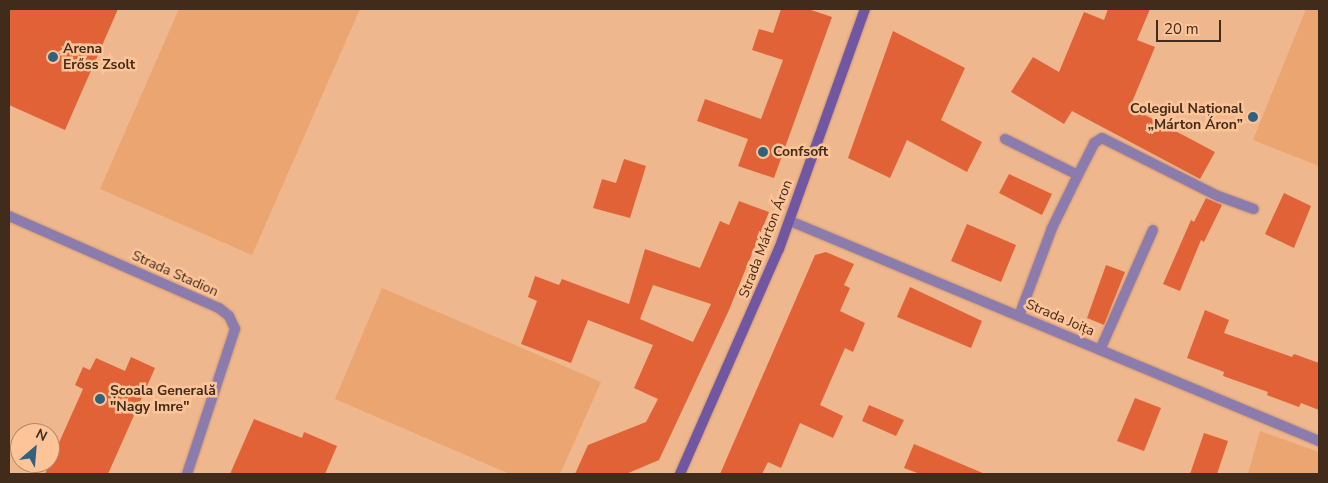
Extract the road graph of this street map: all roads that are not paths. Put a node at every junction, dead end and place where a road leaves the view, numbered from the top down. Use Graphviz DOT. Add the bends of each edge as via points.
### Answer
graph roads {
  1 [pos="865,9"];
  2 [pos="1005,138"];
  3 [pos="1078,176"];
  4 [pos="1254,209"];
  5 [pos="9,216"];
  6 [pos="790,221"];
  7 [pos="1153,230"];
  8 [pos="1019,316"];
  9 [pos="1100,350"];
  10 [pos="1319,441"];
  11 [pos="187,474"];
  12 [pos="680,474"];
  1 -- 6 [label="main road, Strada Márton Áron"];
  2 -- 3 [label="street"];
  3 -- 4 [label="street" via="1094,143 1102,138 1218,196"];
  3 -- 8 [label="street" via="1052,228"];
  5 -- 11 [label="street, Strada Stadion" via="219,308 230,316 235,329"];
  6 -- 8 [label="street, Strada Joița"];
  6 -- 12 [label="main road, Strada Márton Áron"];
  7 -- 9 [label="street"];
  8 -- 9 [label="street, Strada Joița"];
  9 -- 10 [label="street, Strada Joița"];
}
